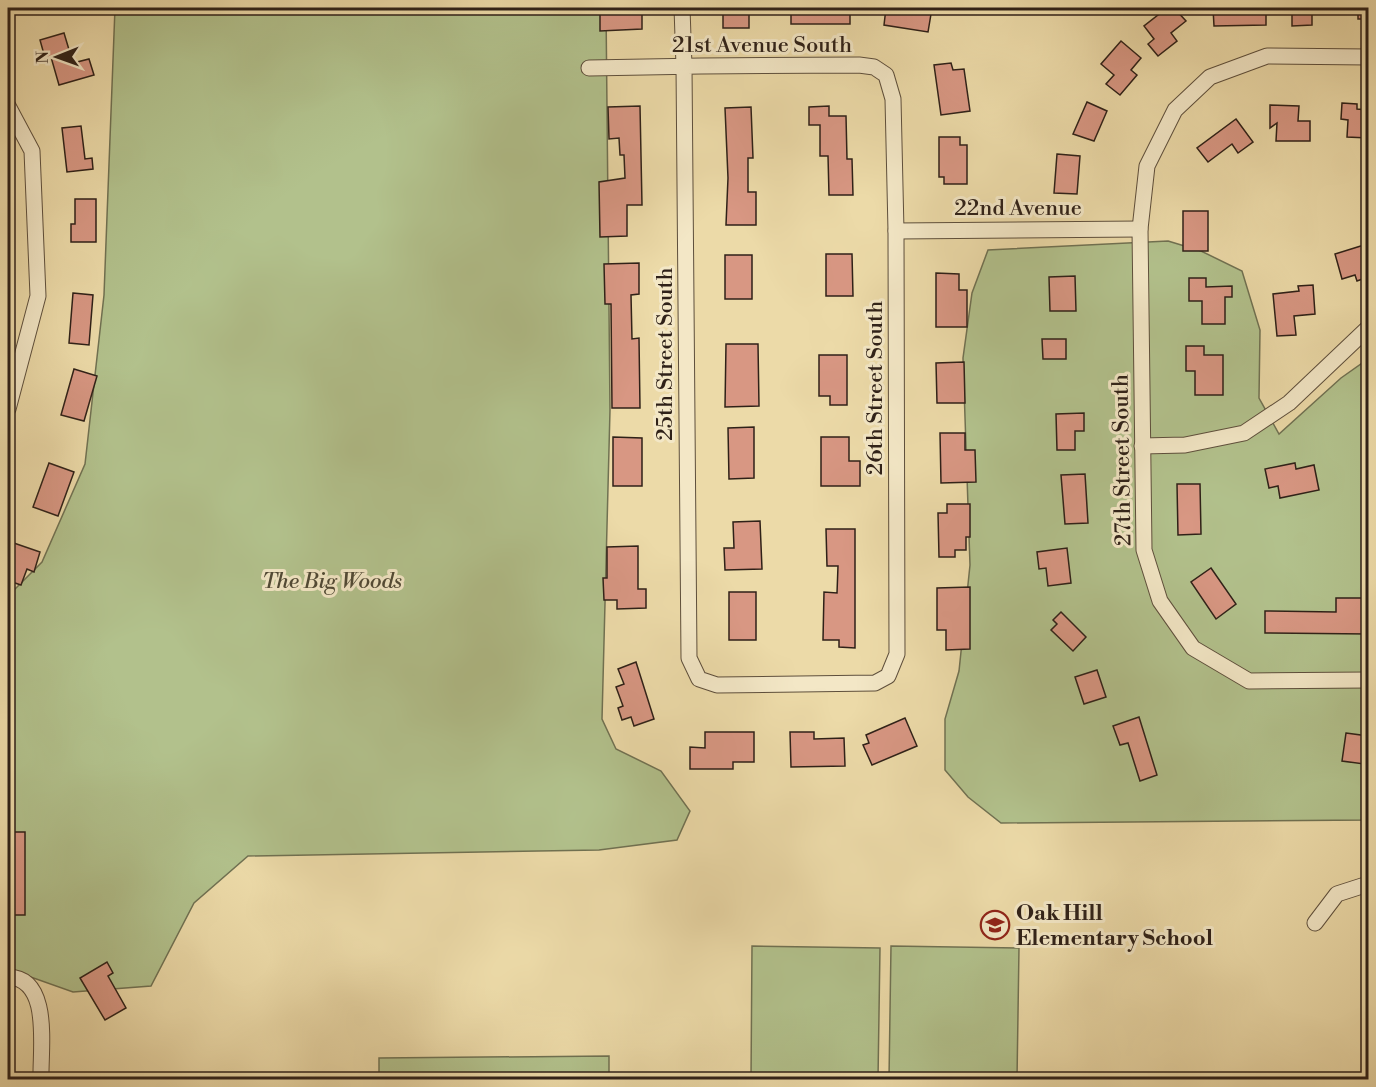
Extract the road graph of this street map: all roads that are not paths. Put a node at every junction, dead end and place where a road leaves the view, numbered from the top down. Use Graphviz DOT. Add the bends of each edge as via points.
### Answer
graph roads {
  1 [pos="682,8"];
  2 [pos="1368,57"];
  3 [pos="684,66"];
  4 [pos="588,68"];
  5 [pos="8,105"];
  6 [pos="894,123"];
  7 [pos="1140,229"];
  8 [pos="896,231"];
  9 [pos="1368,327"];
  10 [pos="8,409"];
  11 [pos="1142,446"];
  12 [pos="897,654"];
  13 [pos="1368,680"];
  14 [pos="1368,884"];
  15 [pos="1315,923"];
  16 [pos="8,977"];
  17 [pos="41,1080"];
  1 -- 3 [label="street, 25th Street South"];
  2 -- 7 [label="street" via="1267,56 1210,77 1175,110 1147,166"];
  3 -- 4 [label="street, 21st Avenue South"];
  3 -- 6 [label="street, 21st Avenue South" via="874,67 886,75"];
  3 -- 12 [label="street, 25th Street South" via="689,658 699,679 717,685 874,683 888,676"];
  5 -- 10 [label="street" via="32,151 38,296"];
  6 -- 8 [label="street, 26th Street South"];
  7 -- 8 [label="street, 22nd Avenue"];
  7 -- 11 [label="street, 27th Street South"];
  8 -- 12 [label="street, 26th Street South"];
  9 -- 11 [label="street" via="1289,403 1244,433 1185,446"];
  11 -- 13 [label="street, 27th Street South" via="1144,550 1160,601 1193,648 1249,681"];
  14 -- 15 [label="street" via="1337,894"];
  16 -- 17 [label="street" via="18,977 33,988 40,1006"];
}
